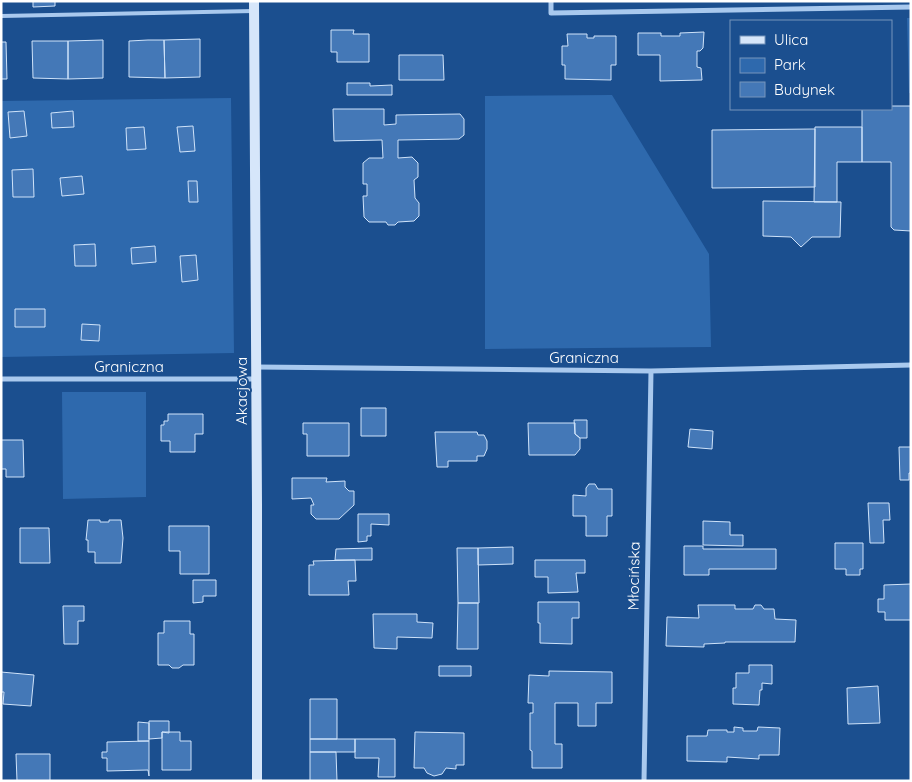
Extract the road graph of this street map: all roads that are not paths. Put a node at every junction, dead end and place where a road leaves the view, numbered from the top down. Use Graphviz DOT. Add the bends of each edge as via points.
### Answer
graph roads {
  1 [pos="551,1"];
  2 [pos="254,6"];
  3 [pos="911,7"];
  4 [pos="1,16"];
  5 [pos="911,365"];
  6 [pos="257,367"];
  7 [pos="651,371"];
  8 [pos="1,379"];
  9 [pos="257,379"];
  10 [pos="257,781"];
  11 [pos="644,781"];
  1 -- 3 [label="street" via="551,13"];
  2 -- 4 [label="lane"];
  2 -- 6 [label="street, Akacjowa"];
  5 -- 7 [label="street, Graniczna"];
  6 -- 7 [label="street, Graniczna"];
  6 -- 9 [label="street, Akacjowa"];
  7 -- 11 [label="street, Młocińska"];
  8 -- 9 [label="street, Graniczna"];
  9 -- 10 [label="street, Akacjowa"];
}
